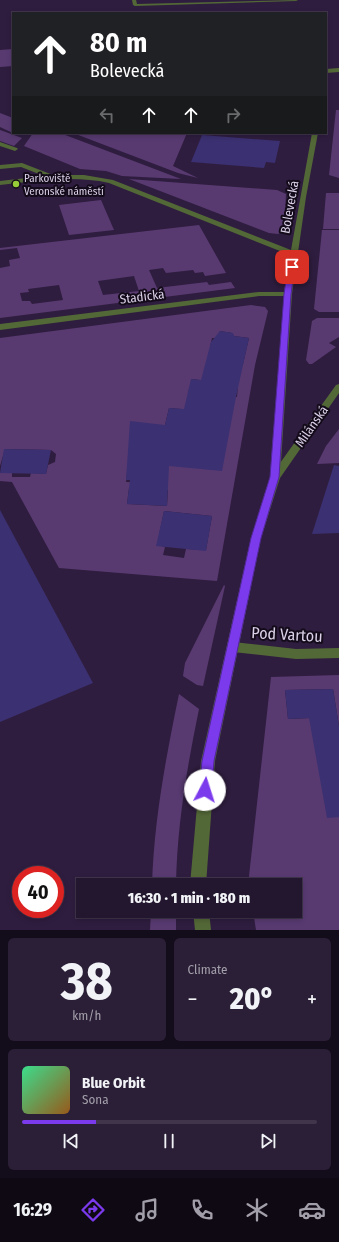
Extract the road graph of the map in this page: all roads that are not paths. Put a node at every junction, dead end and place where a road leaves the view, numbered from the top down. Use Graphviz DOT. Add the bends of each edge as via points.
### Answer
graph roads {
  1 [pos="296,0"];
  2 [pos="134,1"];
  3 [pos="198,2"];
  4 [pos="339,70"];
  5 [pos="327,71"];
  6 [pos="315,134"];
  7 [pos="0,144"];
  8 [pos="15,149"];
  9 [pos="0,167"];
  10 [pos="53,178"];
  11 [pos="0,183"];
  12 [pos="294,254"];
  13 [pos="288,294"];
  14 [pos="0,327"];
  15 [pos="339,387"];
  16 [pos="275,477"];
  17 [pos="233,647"];
  18 [pos="339,653"];
  19 [pos="198,878"];
  20 [pos="202,918"];
  21 [pos="203,930"];
  1 -- 3 [label="street"];
  2 -- 3 [label="street" via="135,5"];
  4 -- 5 [label="street"];
  6 -- 12 [label="street, Bolevecká"];
  7 -- 8 [label="street"];
  9 -- 10 [label="street" via="22,165"];
  10 -- 11 [label="street"];
  10 -- 12 [label="street" via="94,176 111,181"];
  12 -- 13 [label="street, Bolevecká"];
  13 -- 14 [label="street, Stadická" via="259,294"];
  13 -- 16 [label="street, Bolevecká"];
  15 -- 16 [label="street, Milánská"];
  16 -- 17 [label="street, Milánská" via="256,538"];
  17 -- 18 [label="street, Pod Vartou" via="296,654"];
  17 -- 19 [label="street, Milánská" via="208,761"];
  20 -- 21 [label="street"];
}
